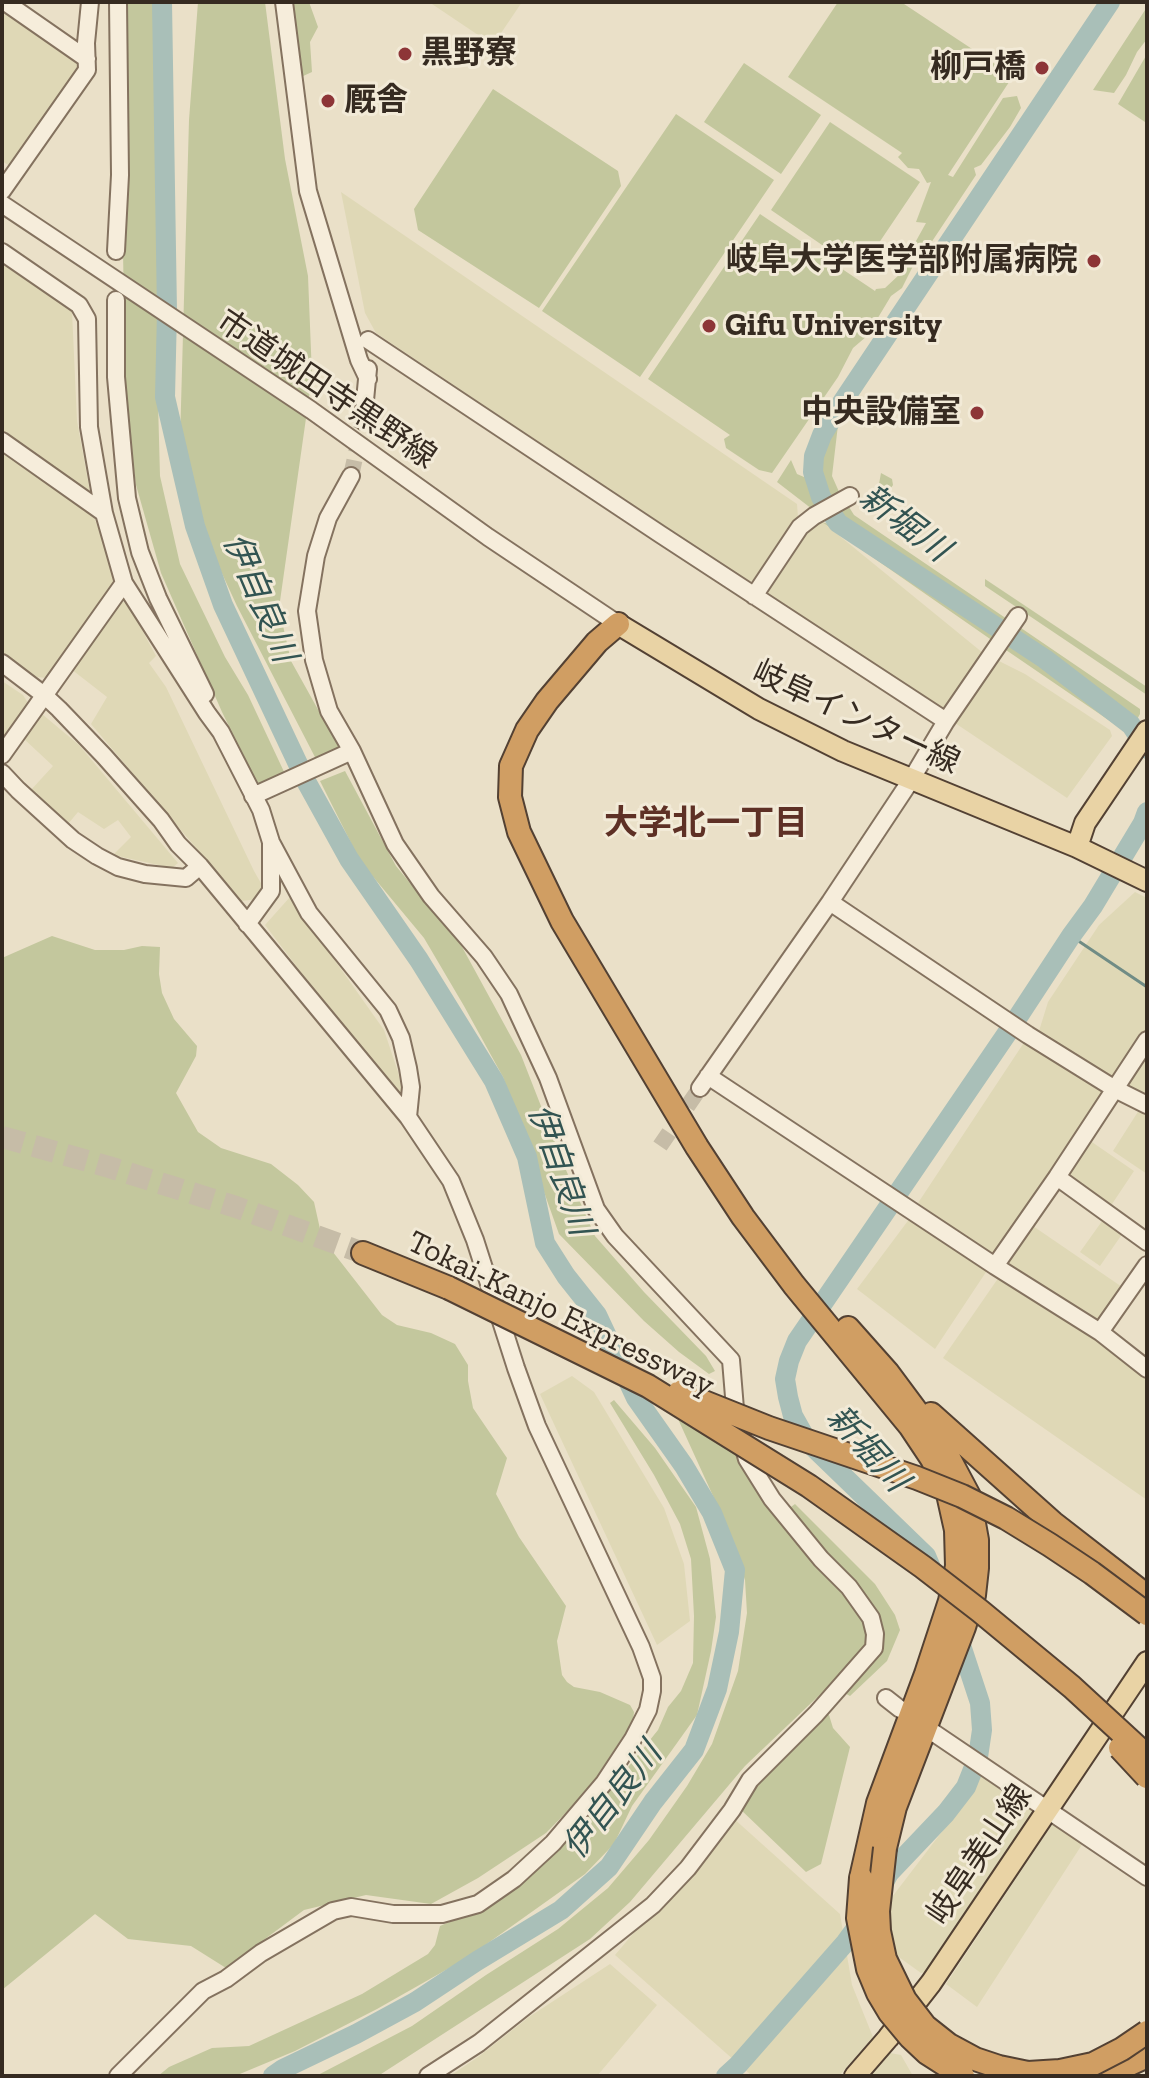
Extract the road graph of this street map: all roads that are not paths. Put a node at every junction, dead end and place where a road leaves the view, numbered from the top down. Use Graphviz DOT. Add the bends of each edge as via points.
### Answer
graph roads {
  1 [pos="5,2"];
  2 [pos="90,2"];
  3 [pos="118,2"];
  4 [pos="284,2"];
  5 [pos="87,59"];
  6 [pos="4,185"];
  7 [pos="2,204"];
  8 [pos="116,251"];
  9 [pos="2,252"];
  10 [pos="116,291"];
  11 [pos="368,379"];
  12 [pos="363,421"];
  13 [pos="2,441"];
  14 [pos="351,476"];
  15 [pos="850,496"];
  16 [pos="104,513"];
  17 [pos="124,583"];
  18 [pos="754,596"];
  19 [pos="1018,616"];
  20 [pos="618,624"];
  21 [pos="2,663"];
  22 [pos="44,695"];
  23 [pos="946,721"];
  24 [pos="1147,731"];
  25 [pos="221,732"];
  26 [pos="348,753"];
  27 [pos="2,755"];
  28 [pos="1140,757"];
  29 [pos="2,773"];
  30 [pos="911,780"];
  31 [pos="258,794"];
  32 [pos="271,842"];
  33 [pos="1077,847"];
  34 [pos="200,866"];
  35 [pos="1139,877"];
  36 [pos="830,902"];
  37 [pos="247,924"];
  38 [pos="1147,1040"];
  39 [pos="1115,1089"];
  40 [pos="1147,1105"];
  41 [pos="408,1117"];
  42 [pos="1057,1177"];
  43 [pos="1147,1242"];
  44 [pos="363,1253"];
  45 [pos="1147,1265"];
  46 [pos="995,1266"];
  47 [pos="836,1325"];
  48 [pos="1100,1332"];
  49 [pos="600,1361"];
  50 [pos="1147,1369"];
  51 [pos="888,1373"];
  52 [pos="1147,1596"];
  53 [pos="977,1603"];
  54 [pos="1147,1614"];
  55 [pos="1147,1662"];
  56 [pos="932,1682"];
  57 [pos="886,1698"];
  58 [pos="900,1709"];
  59 [pos="934,1733"];
  60 [pos="1147,1756"];
  61 [pos="1147,1777"];
  62 [pos="1047,1809"];
  63 [pos="1147,1877"];
  64 [pos="1147,2032"];
  65 [pos="1147,2056"];
  66 [pos="118,2076"];
  67 [pos="428,2076"];
  68 [pos="855,2076"];
  69 [pos="963,2076"];
  70 [pos="1104,2076"];
  1 -- 5 [label="street"];
  2 -- 5 [label="street"];
  3 -- 8 [label="street"];
  4 -- 11 [label="street" via="308,191"];
  5 -- 6 [label="street" via="87,70"];
  7 -- 10 [label="street, 市道城田寺黒野線"];
  9 -- 16 [label="street" via="79,305 87,319 89,427"];
  10 -- 20 [label="street, 市道城田寺黒野線" via="311,410"];
  10 -- 25 [label="street" via="116,377 127,498 158,598"];
  11 -- 12 [label="street"];
  11 -- 18 [label="street" via="368,340"];
  13 -- 16 [label="street"];
  14 -- 26 [label="street" via="328,518 307,611 314,660"];
  15 -- 18 [label="street" via="800,527"];
  16 -- 17 [label="street"];
  17 -- 22 [label="street"];
  17 -- 25 [label="street"];
  18 -- 23 [label="street"];
  19 -- 23 [label="street"];
  20 -- 30 [label="main road, 岐阜インター線" via="759,709"];
  20 -- 47 [label="highway" via="597,642 527,730 511,766 510,797 519,832 562,921 697,1147 743,1217"];
  21 -- 22 [label="street"];
  22 -- 27 [label="street"];
  22 -- 34 [label="street"];
  23 -- 30 [label="street"];
  24 -- 28 [label="main road"];
  25 -- 31 [label="street"];
  26 -- 31 [label="street"];
  26 -- 67 [label="street" via="395,844 509,994 548,1078 596,1209 731,1360 736,1421 747,1459 772,1499 849,1587 871,1618 875,1634 874,1648 750,1780 688,1868 653,1905 479,2043"];
  28 -- 33 [label="main road" via="1097,829"];
  29 -- 34 [label="street" via="73,840 118,867 186,878"];
  30 -- 33 [label="main road, 岐阜インター線"];
  30 -- 36 [label="street"];
  31 -- 32 [label="street"];
  32 -- 37 [label="street" via="271,891"];
  32 -- 41 [label="street" via="309,913 388,1010 408,1068"];
  33 -- 35 [label="main road"];
  34 -- 37 [label="street"];
  36 -- 39 [label="street"];
  36 -- 46 [label="street" via="704,1082"];
  37 -- 41 [label="street"];
  38 -- 39 [label="street"];
  39 -- 40 [label="street"];
  39 -- 42 [label="street"];
  41 -- 66 [label="street" via="451,1181 537,1426 641,1647 652,1678 648,1710 604,1783 553,1843 478,1904 442,1914 351,1907 333,1911 203,1991"];
  42 -- 43 [label="street"];
  42 -- 46 [label="street"];
  44 -- 49 [label="highway, Tokai-Kanjo Expressway, bridge"];
  45 -- 48 [label="street"];
  46 -- 48 [label="street"];
  47 -- 51 [label="highway"];
  47 -- 56 [label="highway" via="932,1459 948,1494 957,1566"];
  48 -- 50 [label="street"];
  49 -- 53 [label="highway, Tokai-Kanjo Expressway, bridge" via="809,1486"];
  49 -- 54 [label="highway, bridge" via="962,1496 1050,1545"];
  51 -- 52 [label="highway" via="1053,1523"];
  51 -- 53 [label="highway" via="943,1447 969,1496 977,1540"];
  53 -- 56 [label="highway"];
  53 -- 60 [label="highway, Tokai-Kanjo Expressway, bridge"];
  53 -- 61 [label="highway, bridge"];
  55 -- 62 [label="main road, 岐阜美山線"];
  56 -- 64 [label="highway, bridge" via="885,1848 878,1911 885,1959 905,2000 949,2045 975,2059 1028,2073 1093,2064"];
  56 -- 69 [label="highway, bridge" via="878,1803 858,1918 868,1969 890,2013 927,2053"];
  57 -- 58 [label="street"];
  59 -- 62 [label="street"];
  62 -- 63 [label="street"];
  62 -- 68 [label="main road, 岐阜美山線" via="931,1983"];
  65 -- 70 [label="highway"];
}
